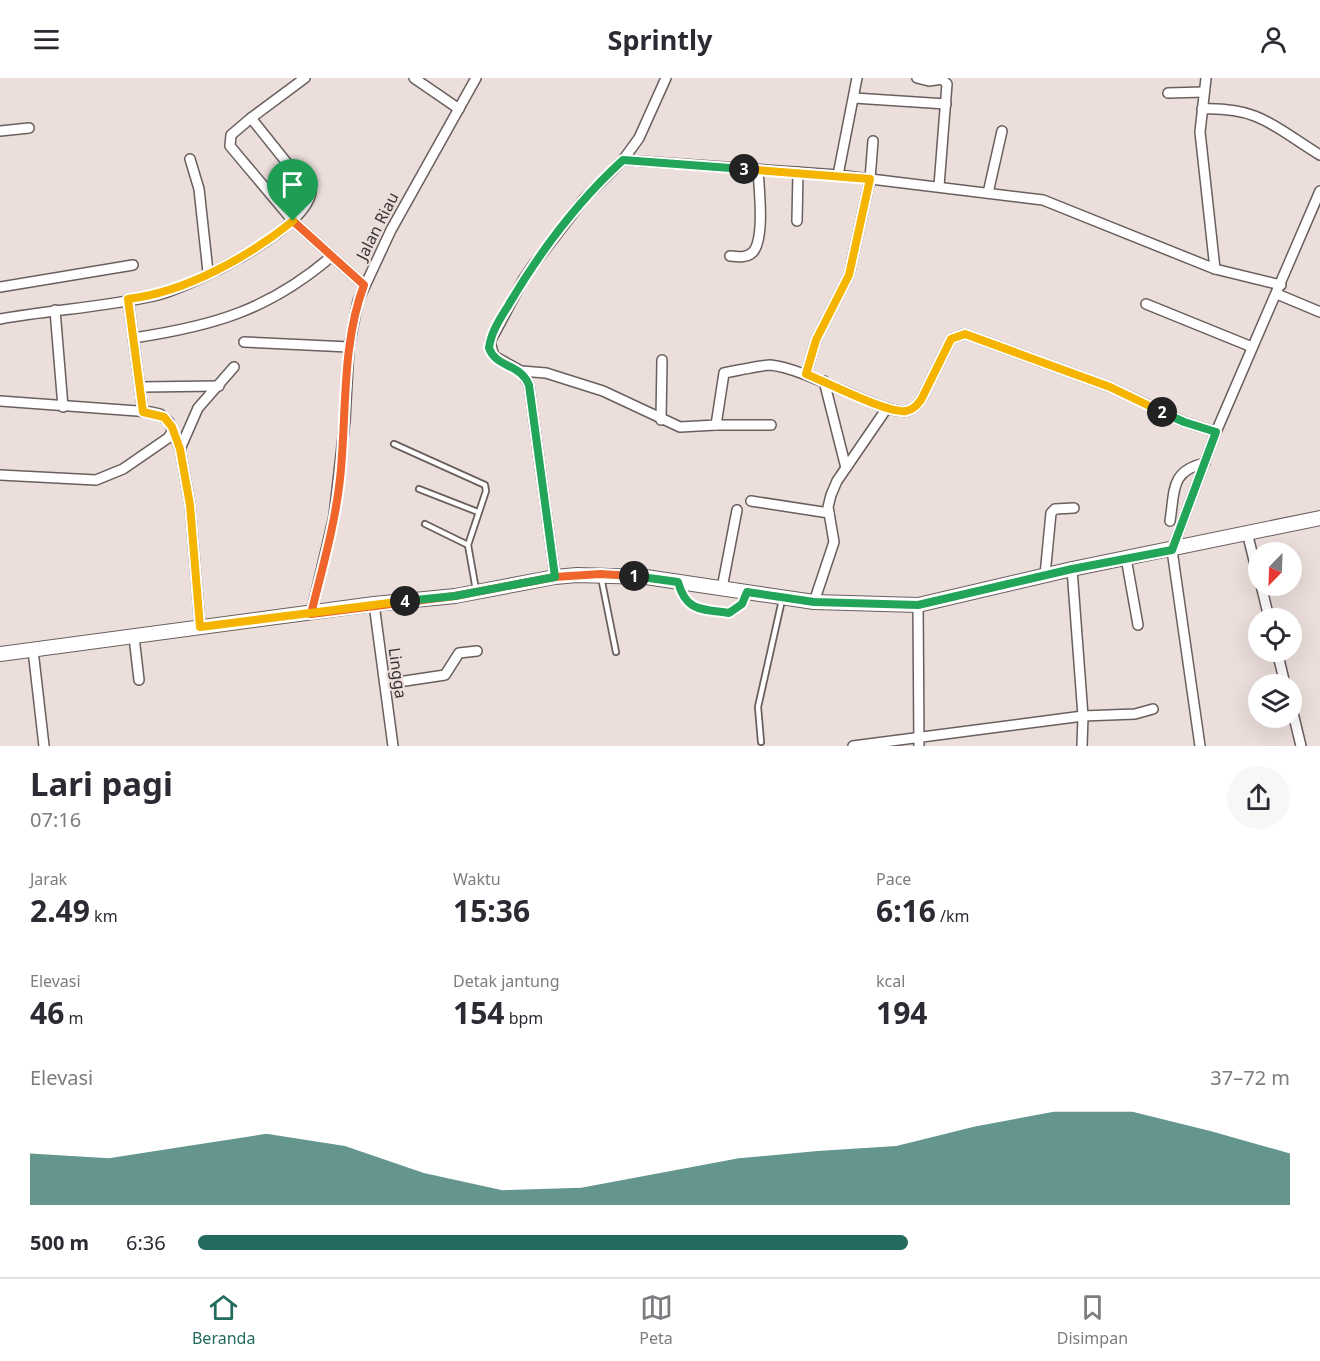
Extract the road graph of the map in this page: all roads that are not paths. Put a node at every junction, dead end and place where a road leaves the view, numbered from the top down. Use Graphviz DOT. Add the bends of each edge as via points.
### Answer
graph roads {
  1 [pos="304,78"];
  2 [pos="414,78"];
  3 [pos="476,78"];
  4 [pos="666,78"];
  5 [pos="857,78"];
  6 [pos="917,78"];
  7 [pos="1206,78"];
  8 [pos="1204,92"];
  9 [pos="1168,93"];
  10 [pos="854,98"];
  11 [pos="946,104"];
  12 [pos="1202,109"];
  13 [pos="459,110"];
  14 [pos="251,117"];
  15 [pos="28,128"];
  16 [pos="0,131"];
  17 [pos="1002,131"];
  18 [pos="873,141"];
  19 [pos="1320,155"];
  20 [pos="190,159"];
  21 [pos="623,160"];
  22 [pos="758,170"];
  23 [pos="798,172"];
  24 [pos="838,175"];
  25 [pos="870,179"];
  26 [pos="939,186"];
  27 [pos="1320,191"];
  28 [pos="988,193"];
  29 [pos="293,221"];
  30 [pos="797,221"];
  31 [pos="332,256"];
  32 [pos="730,256"];
  33 [pos="133,265"];
  34 [pos="1215,269"];
  35 [pos="208,272"];
  36 [pos="364,285"];
  37 [pos="0,287"];
  38 [pos="1279,289"];
  39 [pos="128,299"];
  40 [pos="1146,304"];
  41 [pos="56,309"];
  42 [pos="1320,312"];
  43 [pos="0,319"];
  44 [pos="133,338"];
  45 [pos="244,342"];
  46 [pos="349,347"];
  47 [pos="1252,347"];
  48 [pos="662,360"];
  49 [pos="234,367"];
  50 [pos="521,371"];
  51 [pos="806,374"];
  52 [pos="824,381"];
  53 [pos="219,386"];
  54 [pos="141,387"];
  55 [pos="0,401"];
  56 [pos="63,407"];
  57 [pos="886,408"];
  58 [pos="143,412"];
  59 [pos="661,420"];
  60 [pos="716,425"];
  61 [pos="771,425"];
  62 [pos="172,432"];
  63 [pos="1216,432"];
  64 [pos="394,444"];
  65 [pos="180,449"];
  66 [pos="1205,463"];
  67 [pos="846,468"];
  68 [pos="0,475"];
  69 [pos="419,489"];
  70 [pos="751,501"];
  71 [pos="1074,508"];
  72 [pos="737,510"];
  73 [pos="478,512"];
  74 [pos="829,513"];
  75 [pos="1320,518"];
  76 [pos="1170,520"];
  77 [pos="425,524"];
  78 [pos="1247,532"];
  79 [pos="1249,542"];
  80 [pos="468,545"];
  81 [pos="1172,550"];
  82 [pos="1126,558"];
  83 [pos="1072,569"];
  84 [pos="600,574"];
  85 [pos="1045,575"];
  86 [pos="555,577"];
  87 [pos="678,582"];
  88 [pos="722,588"];
  89 [pos="747,592"];
  90 [pos="476,593"];
  91 [pos="782,597"];
  92 [pos="814,602"];
  93 [pos="374,604"];
  94 [pos="918,605"];
  95 [pos="311,614"];
  96 [pos="1138,624"];
  97 [pos="200,627"];
  98 [pos="134,637"];
  99 [pos="33,650"];
  100 [pos="477,651"];
  101 [pos="616,652"];
  102 [pos="0,654"];
  103 [pos="140,680"];
  104 [pos="385,684"];
  105 [pos="1153,709"];
  106 [pos="1083,716"];
  107 [pos="1297,728"];
  108 [pos="760,742"];
  109 [pos="919,742"];
  110 [pos="1080,745"];
  111 [pos="44,746"];
  112 [pos="393,746"];
  113 [pos="853,746"];
  114 [pos="859,746"];
  115 [pos="1200,746"];
  116 [pos="1301,746"];
  1 -- 14 [label="street"];
  2 -- 13 [label="street"];
  3 -- 13 [label="street, Jalan Riau"];
  4 -- 21 [label="street" via="650,117"];
  5 -- 10 [label="street"];
  6 -- 11 [label="street" via="946,81"];
  7 -- 8 [label="street"];
  8 -- 9 [label="street"];
  8 -- 12 [label="street"];
  10 -- 11 [label="street"];
  10 -- 24 [label="street"];
  11 -- 26 [label="street"];
  12 -- 19 [label="street" via="1263,117"];
  12 -- 34 [label="street" via="1203,169"];
  13 -- 36 [label="street, Jalan Riau"];
  14 -- 29 [label="street" via="311,191"];
  14 -- 29 [label="street" via="231,135 229,144"];
  15 -- 16 [label="street"];
  17 -- 28 [label="street"];
  18 -- 25 [label="street"];
  20 -- 35 [label="street" via="199,189"];
  21 -- 22 [label="street"];
  21 -- 50 [label="street" via="584,199 539,257 491,335 491,353"];
  22 -- 23 [label="street"];
  22 -- 32 [label="street" via="757,244 746,256"];
  23 -- 24 [label="street"];
  23 -- 30 [label="street"];
  24 -- 25 [label="street"];
  25 -- 26 [label="street"];
  25 -- 51 [label="street" via="849,275 816,340"];
  26 -- 28 [label="street"];
  27 -- 38 [label="street"];
  28 -- 34 [label="street" via="1060,205"];
  29 -- 31 [label="street"];
  29 -- 35 [label="street" via="268,241"];
  31 -- 36 [label="street"];
  31 -- 44 [label="street" via="288,291 239,314 188,329"];
  33 -- 37 [label="street"];
  34 -- 38 [label="street"];
  35 -- 39 [label="street" via="162,293"];
  36 -- 46 [label="street, Jalan Riau"];
  38 -- 42 [label="street"];
  38 -- 47 [label="street"];
  39 -- 41 [label="street"];
  39 -- 44 [label="street"];
  40 -- 47 [label="street"];
  41 -- 43 [label="street"];
  41 -- 56 [label="street"];
  44 -- 54 [label="street"];
  45 -- 46 [label="street"];
  46 -- 95 [label="street, Jalan Riau" via="339,482"];
  47 -- 63 [label="street"];
  48 -- 59 [label="street"];
  49 -- 53 [label="street"];
  50 -- 59 [label="street" via="546,373 603,391"];
  50 -- 86 [label="street" via="530,392"];
  51 -- 52 [label="street"];
  51 -- 60 [label="street" via="770,365 725,372"];
  52 -- 57 [label="street"];
  52 -- 67 [label="street"];
  53 -- 54 [label="street"];
  53 -- 65 [label="street" via="198,408"];
  54 -- 58 [label="street"];
  55 -- 56 [label="street"];
  56 -- 58 [label="street"];
  57 -- 63 [label="street" via="914,408 951,339 965,334 1110,387 1184,422"];
  57 -- 67 [label="street"];
  58 -- 62 [label="street" via="164,417"];
  59 -- 60 [label="street" via="685,428"];
  60 -- 61 [label="street"];
  62 -- 65 [label="street"];
  62 -- 68 [label="street" via="123,469 96,480"];
  63 -- 66 [label="street"];
  64 -- 73 [label="lane" via="484,484 486,491"];
  65 -- 97 [label="street" via="189,499"];
  66 -- 76 [label="street" via="1188,467 1180,474"];
  66 -- 81 [label="street"];
  67 -- 74 [label="street" via="834,488"];
  69 -- 73 [label="lane"];
  70 -- 74 [label="street"];
  71 -- 85 [label="street" via="1055,509 1051,513"];
  72 -- 88 [label="street"];
  73 -- 80 [label="lane"];
  74 -- 92 [label="street" via="833,548"];
  75 -- 78 [label="main road"];
  77 -- 80 [label="lane"];
  78 -- 79 [label="street"];
  78 -- 81 [label="main road"];
  80 -- 90 [label="lane"];
  81 -- 82 [label="main road"];
  81 -- 115 [label="street"];
  82 -- 83 [label="main road"];
  82 -- 96 [label="street"];
  83 -- 85 [label="main road"];
  83 -- 106 [label="street"];
  84 -- 86 [label="main road"];
  84 -- 87 [label="main road"];
  84 -- 101 [label="lane"];
  85 -- 94 [label="main road"];
  86 -- 90 [label="main road"];
  87 -- 88 [label="main road"];
  87 -- 89 [label="lane" via="684,600 691,606 719,612 737,609"];
  88 -- 89 [label="main road"];
  89 -- 91 [label="main road"];
  90 -- 93 [label="main road"];
  91 -- 92 [label="main road"];
  91 -- 108 [label="lane" via="758,708"];
  92 -- 94 [label="main road"];
  93 -- 95 [label="main road"];
  93 -- 104 [label="street, Lingga"];
  94 -- 109 [label="street"];
  95 -- 97 [label="main road"];
  97 -- 98 [label="main road"];
  98 -- 99 [label="main road"];
  98 -- 103 [label="street"];
  99 -- 102 [label="main road"];
  99 -- 111 [label="street"];
  100 -- 104 [label="street" via="459,653 445,675"];
  104 -- 112 [label="street, Lingga"];
  105 -- 106 [label="street" via="1135,714"];
  106 -- 109 [label="street"];
  106 -- 110 [label="street"];
  107 -- 116 [label="street"];
  109 -- 114 [label="street"];
  113 -- 114 [label="street"];
}
